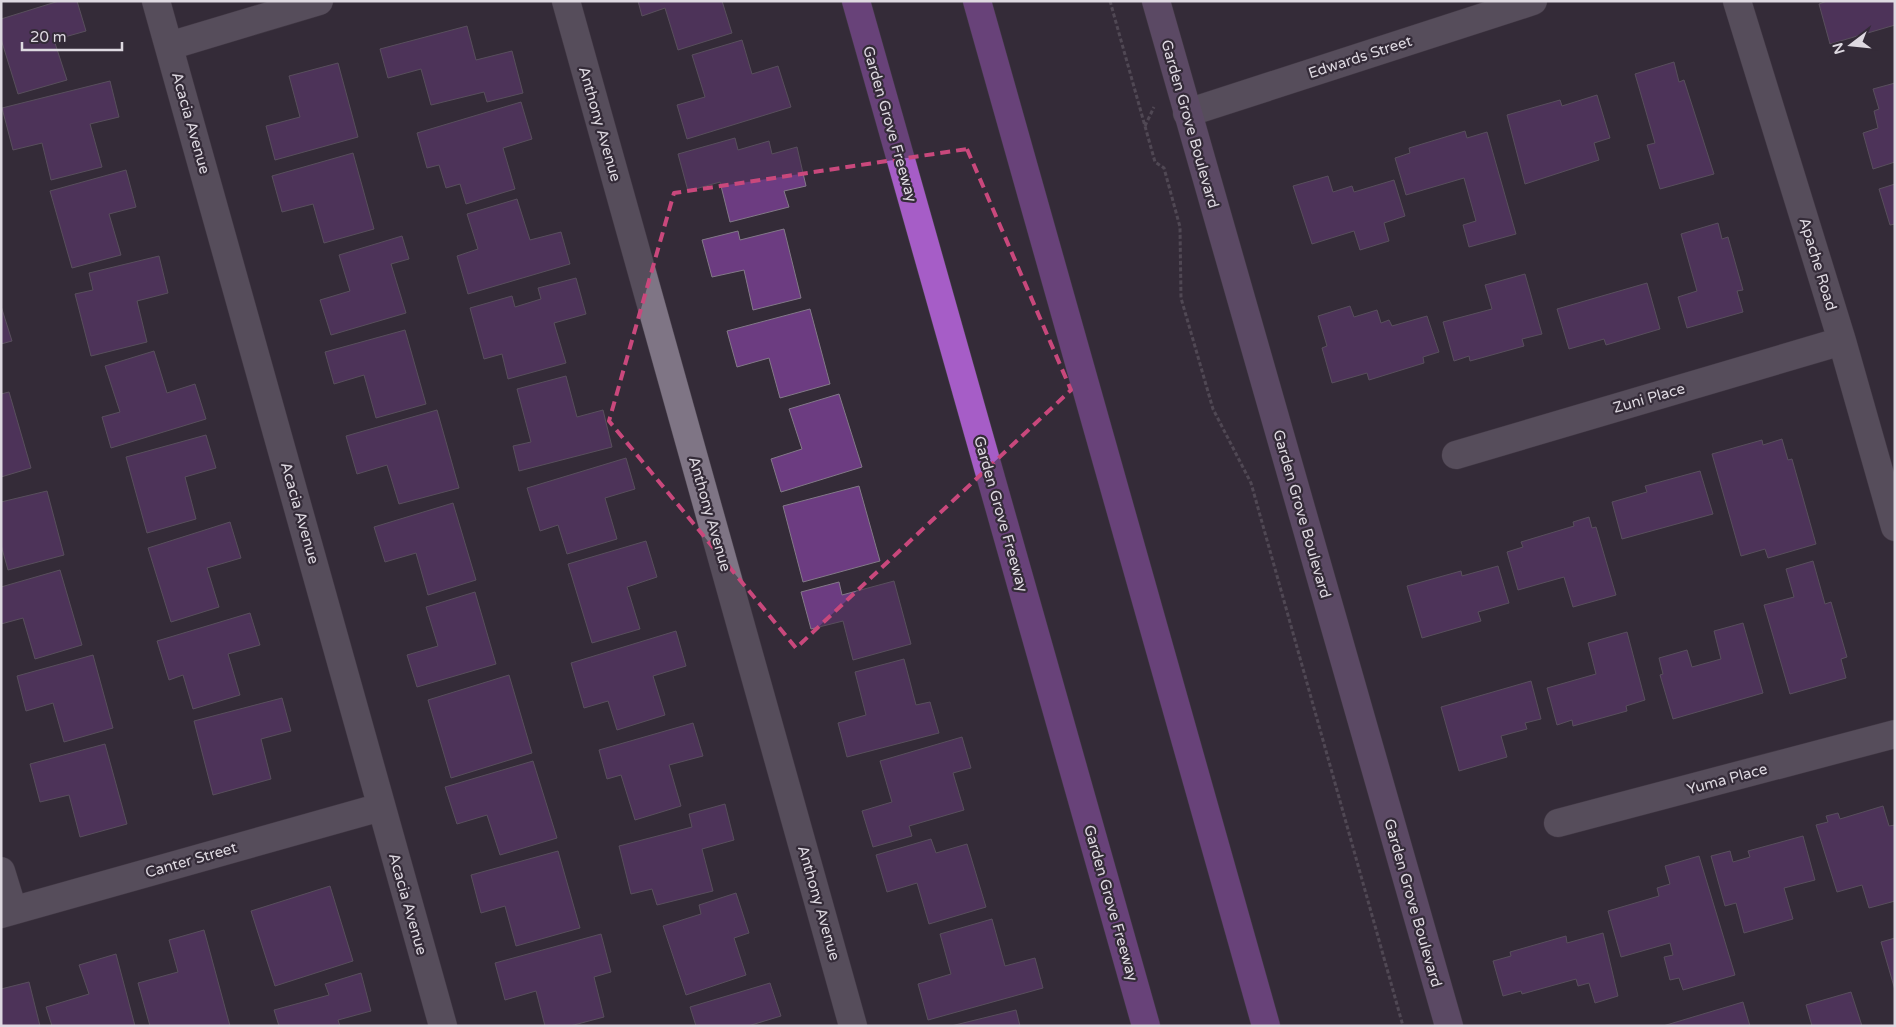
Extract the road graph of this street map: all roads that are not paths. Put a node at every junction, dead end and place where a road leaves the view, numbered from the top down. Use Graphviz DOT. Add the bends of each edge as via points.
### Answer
graph roads {
  1 [pos="156,1"];
  2 [pos="319,1"];
  3 [pos="566,1"];
  4 [pos="856,1"];
  5 [pos="977,1"];
  6 [pos="1156,1"];
  7 [pos="1533,1"];
  8 [pos="1737,1"];
  9 [pos="169,46"];
  10 [pos="1187,113"];
  11 [pos="1842,341"];
  12 [pos="1456,454"];
  13 [pos="1895,527"];
  14 [pos="1895,734"];
  15 [pos="382,808"];
  16 [pos="1558,823"];
  17 [pos="1,871"];
  18 [pos="7,912"];
  19 [pos="443,1026"];
  20 [pos="853,1026"];
  21 [pos="1146,1026"];
  22 [pos="1266,1026"];
  23 [pos="1448,1026"];
  1 -- 9 [label="street, Acacia Avenue"];
  2 -- 9 [label="street"];
  3 -- 20 [label="street, Anthony Avenue"];
  4 -- 21 [label="highway, Garden Grove Freeway"];
  5 -- 22 [label="highway"];
  6 -- 10 [label="main road, Garden Grove Boulevard"];
  7 -- 10 [label="street, Edwards Street"];
  8 -- 11 [label="street, Apache Road"];
  9 -- 15 [label="street, Acacia Avenue"];
  10 -- 23 [label="main road, Garden Grove Boulevard"];
  11 -- 12 [label="street, Zuni Place"];
  11 -- 13 [label="street, Apache Road"];
  14 -- 16 [label="street, Yuma Place"];
  15 -- 18 [label="street, Canter Street"];
  15 -- 19 [label="street, Acacia Avenue"];
  17 -- 18 [label="street"];
}
